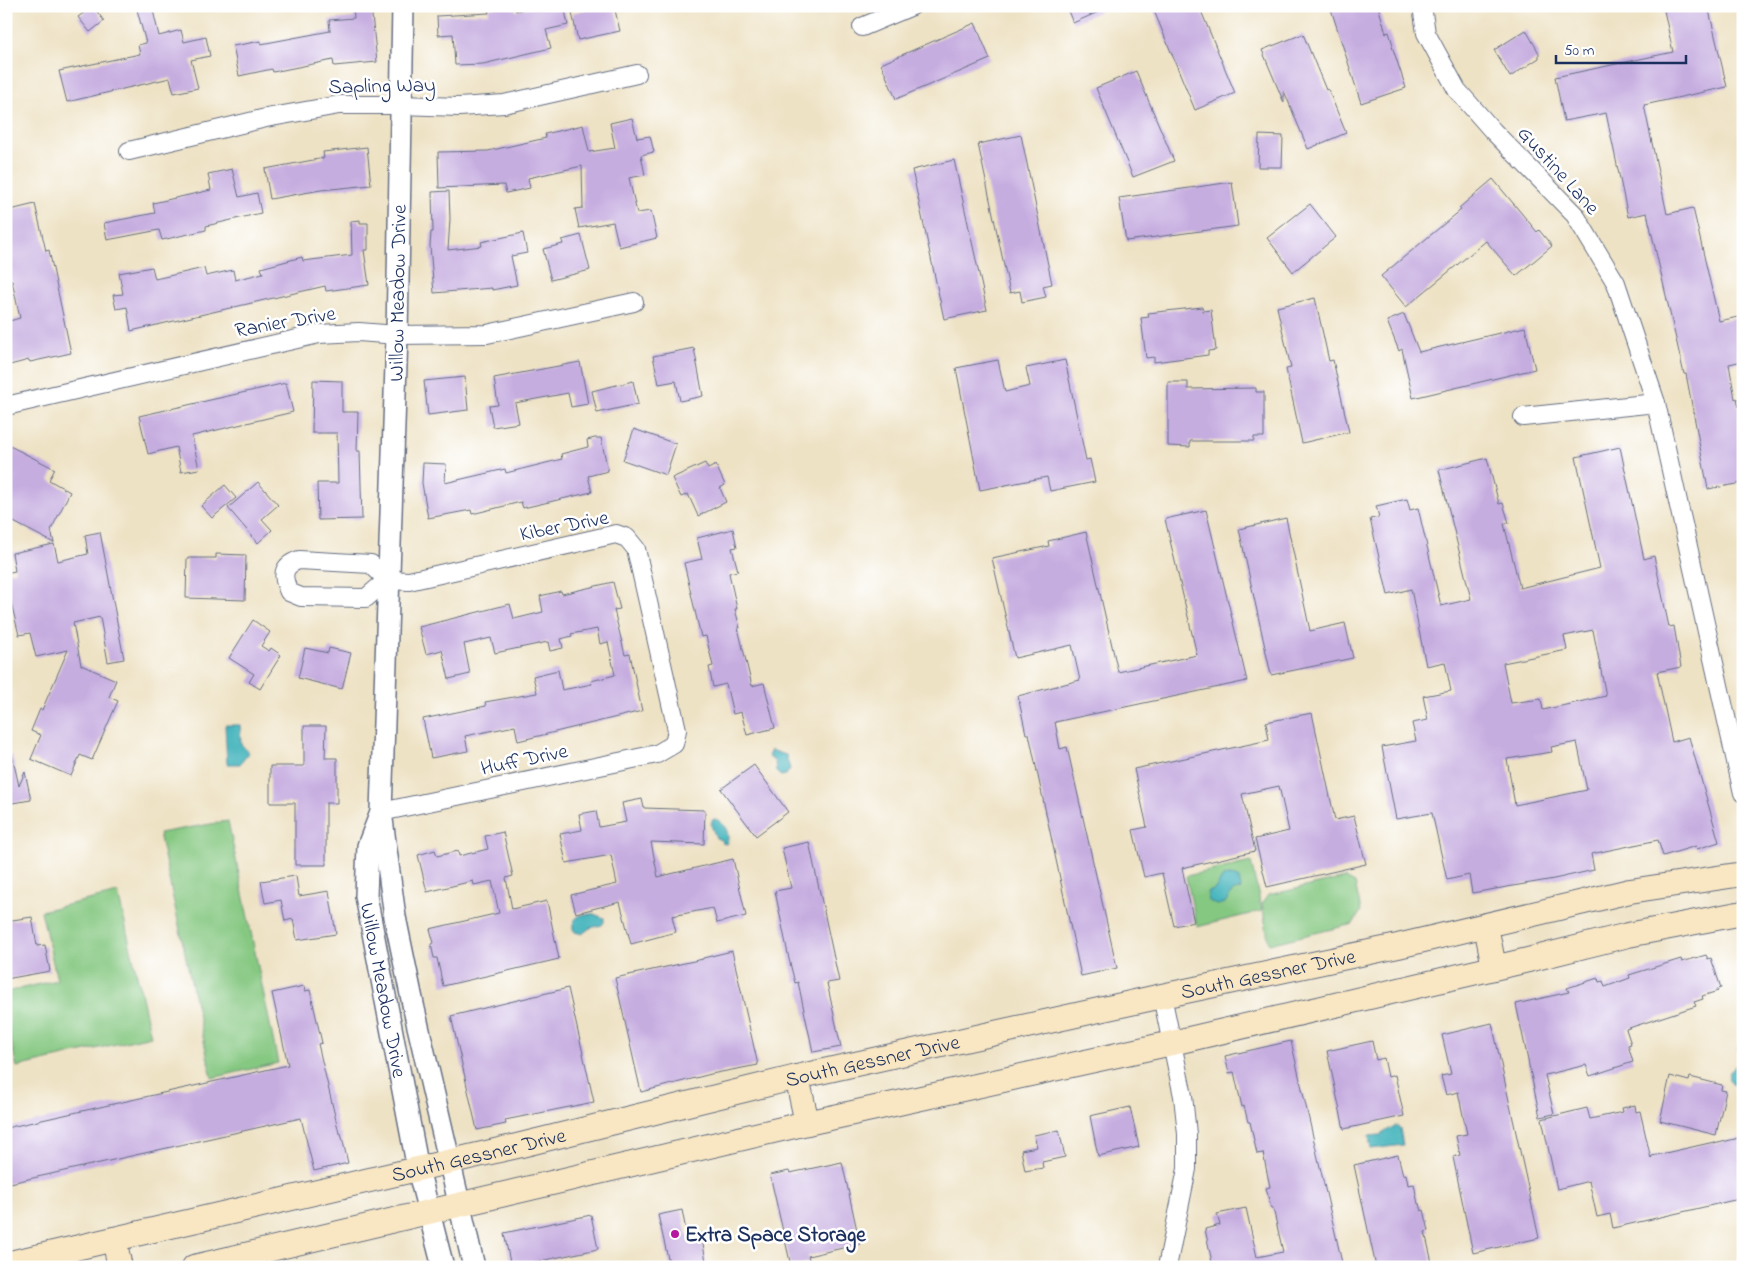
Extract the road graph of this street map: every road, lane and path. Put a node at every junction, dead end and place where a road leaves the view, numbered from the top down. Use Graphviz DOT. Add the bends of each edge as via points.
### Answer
graph roads {
  1 [pos="403,6"];
  2 [pos="912,6"];
  3 [pos="1422,6"];
  4 [pos="862,27"];
  5 [pos="637,74"];
  6 [pos="400,105"];
  7 [pos="129,151"];
  8 [pos="634,302"];
  9 [pos="397,335"];
  10 [pos="1656,403"];
  11 [pos="6,406"];
  12 [pos="1523,417"];
  13 [pos="387,580"];
  14 [pos="674,744"];
  15 [pos="1743,793"];
  16 [pos="381,812"];
  17 [pos="1743,874"];
  18 [pos="1743,913"];
  19 [pos="1486,926"];
  20 [pos="1494,967"];
  21 [pos="1162,996"];
  22 [pos="1172,1043"];
  23 [pos="797,1078"];
  24 [pos="807,1124"];
  25 [pos="449,1162"];
  26 [pos="418,1169"];
  27 [pos="459,1205"];
  28 [pos="429,1212"];
  29 [pos="114,1240"];
  30 [pos="6,1264"];
  31 [pos="120,1267"];
  32 [pos="194,1267"];
  33 [pos="443,1267"];
  34 [pos="474,1267"];
  35 [pos="1167,1267"];
  1 -- 6 [label="street, Willow Meadow Drive"];
  2 -- 4 [label="street"];
  3 -- 10 [label="street, Gustine Lane" via="1426,33 1457,90 1575,215 1616,283"];
  5 -- 6 [label="street, Sapling Way" via="504,104 459,107"];
  6 -- 7 [label="street, Sapling Way" via="339,106 266,118"];
  6 -- 9 [label="street, Willow Meadow Drive"];
  8 -- 9 [label="street, Ranier Drive" via="487,334"];
  9 -- 11 [label="street, Ranier Drive" via="359,332 319,334"];
  9 -- 13 [label="street, Willow Meadow Drive"];
  10 -- 12 [label="street"];
  10 -- 15 [label="street, Gustine Lane"];
  13 -- 13 [label="street" via="366,598 301,597 289,592 284,581 285,570 299,560 371,564"];
  13 -- 14 [label="street, Kiber Drive" via="409,581 616,534 627,538 636,549 677,730"];
  13 -- 16 [label="street, Willow Meadow Drive"];
  14 -- 16 [label="street, Huff Drive" via="657,754"];
  16 -- 25 [label="street, Willow Meadow Drive" via="395,917"];
  16 -- 26 [label="street, Willow Meadow Drive" via="368,846 366,896"];
  17 -- 19 [label="main road, South Gessner Drive" via="1630,891"];
  18 -- 20 [label="main road, South Gessner Drive" via="1628,935"];
  19 -- 20 [label="main road"];
  19 -- 21 [label="main road, South Gessner Drive"];
  20 -- 22 [label="main road, South Gessner Drive"];
  21 -- 22 [label="street"];
  21 -- 23 [label="main road, South Gessner Drive"];
  22 -- 24 [label="main road, South Gessner Drive"];
  22 -- 35 [label="street" via="1183,1096 1187,1169"];
  23 -- 24 [label="main road"];
  23 -- 25 [label="main road, South Gessner Drive"];
  24 -- 27 [label="main road, South Gessner Drive"];
  25 -- 26 [label="main road, South Gessner Drive"];
  25 -- 27 [label="street, Willow Meadow Drive"];
  26 -- 28 [label="street, Willow Meadow Drive"];
  26 -- 29 [label="main road, South Gessner Drive"];
  27 -- 28 [label="main road, South Gessner Drive"];
  27 -- 34 [label="street, Willow Meadow Drive"];
  28 -- 32 [label="main road, South Gessner Drive"];
  28 -- 33 [label="street, Willow Meadow Drive"];
  29 -- 30 [label="main road, South Gessner Drive"];
  29 -- 31 [label="main road"];
}
